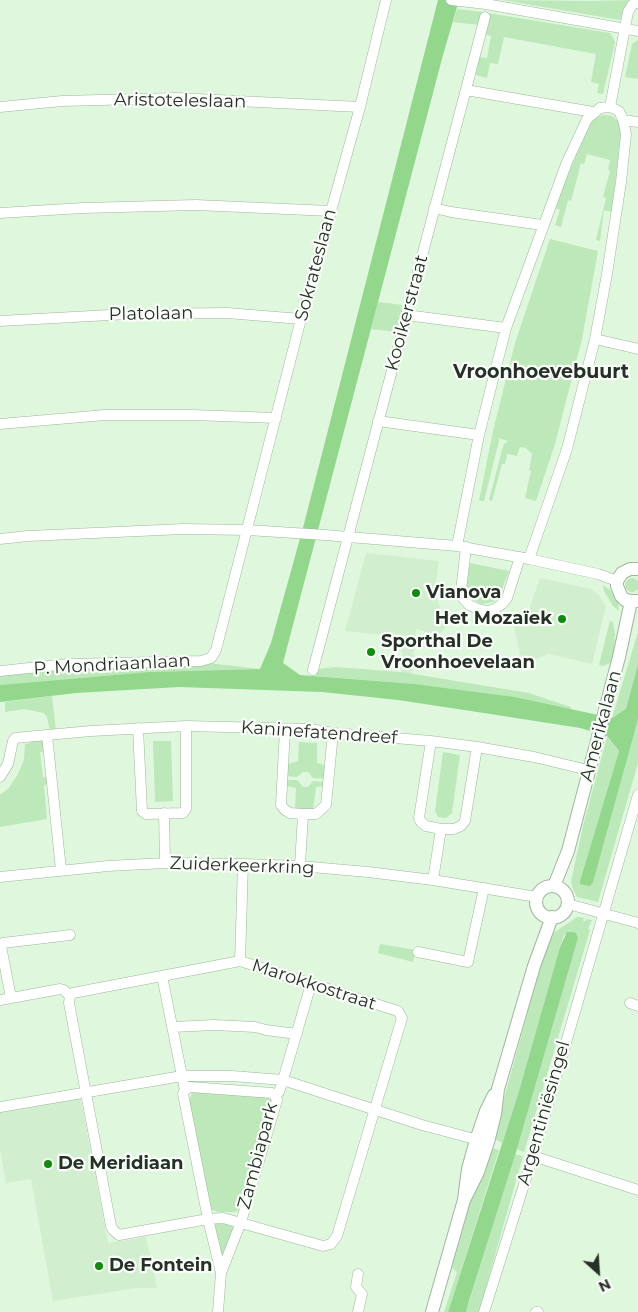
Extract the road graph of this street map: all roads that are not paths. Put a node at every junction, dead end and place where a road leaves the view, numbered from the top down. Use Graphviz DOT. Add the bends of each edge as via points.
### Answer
graph roads {
  1 [pos="386,0"];
  2 [pos="451,0"];
  3 [pos="638,2"];
  4 [pos="484,17"];
  5 [pos="624,28"];
  6 [pos="638,31"];
  7 [pos="466,90"];
  8 [pos="0,107"];
  9 [pos="360,107"];
  10 [pos="610,107"];
  11 [pos="594,112"];
  12 [pos="622,120"];
  13 [pos="638,122"];
  14 [pos="434,208"];
  15 [pos="331,211"];
  16 [pos="0,213"];
  17 [pos="542,225"];
  18 [pos="406,315"];
  19 [pos="301,319"];
  20 [pos="0,321"];
  21 [pos="506,328"];
  22 [pos="596,339"];
  23 [pos="638,349"];
  24 [pos="276,418"];
  25 [pos="378,421"];
  26 [pos="0,424"];
  27 [pos="479,435"];
  28 [pos="248,530"];
  29 [pos="348,536"];
  30 [pos="0,538"];
  31 [pos="461,546"];
  32 [pos="524,558"];
  33 [pos="638,569"];
  34 [pos="617,580"];
  35 [pos="634,601"];
  36 [pos="313,670"];
  37 [pos="0,671"];
  38 [pos="186,726"];
  39 [pos="138,728"];
  40 [pos="285,728"];
  41 [pos="333,733"];
  42 [pos="47,735"];
  43 [pos="431,741"];
  44 [pos="477,747"];
  45 [pos="588,770"];
  46 [pos="0,777"];
  47 [pos="638,795"];
  48 [pos="164,813"];
  49 [pos="303,814"];
  50 [pos="441,829"];
  51 [pos="165,863"];
  52 [pos="243,864"];
  53 [pos="300,866"];
  54 [pos="61,870"];
  55 [pos="0,877"];
  56 [pos="434,880"];
  57 [pos="484,888"];
  58 [pos="558,888"];
  59 [pos="537,898"];
  60 [pos="568,904"];
  61 [pos="603,913"];
  62 [pos="547,915"];
  63 [pos="638,923"];
  64 [pos="70,934"];
  65 [pos="418,952"];
  66 [pos="240,961"];
  67 [pos="162,976"];
  68 [pos="311,984"];
  69 [pos="70,996"];
  70 [pos="5,999"];
  71 [pos="173,1027"];
  72 [pos="297,1034"];
  73 [pos="181,1070"];
  74 [pos="285,1075"];
  75 [pos="185,1090"];
  76 [pos="86,1091"];
  77 [pos="276,1096"];
  78 [pos="0,1107"];
  79 [pos="376,1110"];
  80 [pos="482,1141"];
  81 [pos="533,1156"];
  82 [pos="638,1190"];
  83 [pos="208,1219"];
  84 [pos="241,1222"];
  85 [pos="221,1273"];
  86 [pos="358,1274"];
  87 [pos="218,1312"];
  88 [pos="358,1312"];
  89 [pos="432,1312"];
  90 [pos="484,1312"];
  1 -- 9 [label="street, Sokrateslaan"];
  2 -- 5 [label="street"];
  3 -- 5 [label="street" via="628,12"];
  4 -- 7 [label="street, Kooikerstraat"];
  5 -- 6 [label="street"];
  5 -- 10 [label="street"];
  7 -- 11 [label="street"];
  7 -- 14 [label="street, Kooikerstraat"];
  8 -- 9 [label="street, Aristoteleslaan" via="62,101 176,98"];
  9 -- 15 [label="street, Sokrateslaan"];
  10 -- 11 [label="street"];
  10 -- 12 [label="street" via="618,111"];
  11 -- 17 [label="street" via="587,119 567,162"];
  12 -- 13 [label="street"];
  12 -- 22 [label="street" via="626,134 621,182"];
  14 -- 17 [label="street"];
  14 -- 18 [label="street, Kooikerstraat"];
  15 -- 16 [label="street" via="196,205"];
  15 -- 19 [label="street, Sokrateslaan"];
  17 -- 21 [label="street"];
  18 -- 21 [label="street"];
  18 -- 25 [label="street, Kooikerstraat"];
  19 -- 20 [label="street, Platolaan" via="227,313"];
  19 -- 24 [label="street, Sokrateslaan"];
  21 -- 27 [label="street"];
  22 -- 23 [label="street"];
  22 -- 32 [label="street" via="567,449"];
  24 -- 26 [label="street" via="105,416"];
  24 -- 28 [label="street, Sokrateslaan"];
  25 -- 27 [label="street"];
  25 -- 29 [label="street, Kooikerstraat"];
  27 -- 31 [label="street"];
  28 -- 29 [label="street"];
  28 -- 30 [label="street" via="183,529"];
  28 -- 37 [label="street, P. Mondriaanlaan" via="216,650 211,658 201,661 68,664"];
  29 -- 31 [label="street"];
  29 -- 36 [label="street, Kooikerstraat"];
  31 -- 32 [label="street"];
  31 -- 32 [label="street" via="463,598 481,610 488,611 502,604"];
  32 -- 34 [label="street"];
  33 -- 34 [label="street" via="626,570"];
  34 -- 35 [label="street" via="621,596"];
  35 -- 45 [label="street, Amerikalaan"];
  38 -- 39 [label="street, Kaninefatendreef"];
  38 -- 40 [label="street, Kaninefatendreef"];
  38 -- 48 [label="street" via="186,808 182,813"];
  39 -- 42 [label="street, Kaninefatendreef"];
  39 -- 48 [label="street" via="142,811 146,814"];
  40 -- 41 [label="street, Kaninefatendreef"];
  40 -- 49 [label="street" via="282,805 285,810"];
  41 -- 43 [label="street, Kaninefatendreef"];
  41 -- 49 [label="street" via="326,805 316,814"];
  42 -- 46 [label="street, Kaninefatendreef" via="15,738 8,764"];
  42 -- 54 [label="street"];
  43 -- 44 [label="street, Kaninefatendreef"];
  43 -- 50 [label="street" via="419,818 426,826"];
  44 -- 45 [label="street, Kaninefatendreef"];
  44 -- 50 [label="street" via="465,820 454,829"];
  45 -- 58 [label="street, Amerikalaan"];
  47 -- 61 [label="street, Argentiniësingel"];
  48 -- 51 [label="street"];
  49 -- 53 [label="street"];
  50 -- 56 [label="street"];
  51 -- 52 [label="street, Zuiderkeerkring"];
  51 -- 54 [label="street, Zuiderkeerkring"];
  52 -- 53 [label="street, Zuiderkeerkring"];
  52 -- 66 [label="street"];
  53 -- 56 [label="street, Zuiderkeerkring"];
  54 -- 55 [label="street, Zuiderkeerkring"];
  56 -- 57 [label="street, Zuiderkeerkring"];
  57 -- 59 [label="street, Zuiderkeerkring"];
  57 -- 65 [label="street" via="468,962"];
  58 -- 59 [label="street" via="543,889"];
  58 -- 60 [label="street"];
  59 -- 62 [label="street" via="537,904"];
  60 -- 61 [label="street"];
  60 -- 62 [label="street" via="564,912"];
  61 -- 63 [label="street"];
  61 -- 81 [label="street, Argentiniësingel"];
  62 -- 80 [label="street" via="498,1089 495,1114"];
  64 -- 70 [label="street" via="3,943"];
  66 -- 67 [label="street, Marokkostraat"];
  66 -- 68 [label="street, Marokkostraat"];
  67 -- 69 [label="street, Marokkostraat"];
  67 -- 71 [label="street"];
  68 -- 72 [label="street"];
  68 -- 79 [label="street, Marokkostraat" via="401,1014"];
  69 -- 70 [label="street, Marokkostraat" via="60,989"];
  69 -- 76 [label="street, Marokkostraat"];
  71 -- 72 [label="street" via="254,1026"];
  71 -- 73 [label="street"];
  72 -- 74 [label="street"];
  73 -- 74 [label="street, Zambiapark" via="232,1076"];
  73 -- 75 [label="street, Zambiapark"];
  73 -- 76 [label="street"];
  74 -- 77 [label="street"];
  74 -- 79 [label="street, Zambiapark"];
  75 -- 77 [label="street, Zambiapark" via="190,1087 272,1093"];
  75 -- 83 [label="street, Zambiapark" via="183,1094"];
  76 -- 78 [label="street"];
  76 -- 83 [label="street, Marokkostraat" via="113,1230 123,1235"];
  77 -- 84 [label="street, Zambiapark"];
  79 -- 80 [label="street"];
  79 -- 84 [label="street, Marokkostraat" via="338,1236 331,1244 323,1246"];
  80 -- 89 [label="street" via="478,1172 464,1200"];
  81 -- 82 [label="street"];
  81 -- 90 [label="street, Argentiniësingel"];
  83 -- 84 [label="street, Marokkostraat"];
  83 -- 85 [label="street, Zambiapark"];
  84 -- 85 [label="street, Zambiapark"];
  85 -- 87 [label="street, Zambiapark"];
  86 -- 88 [label="street" via="356,1287 362,1294"];
}
